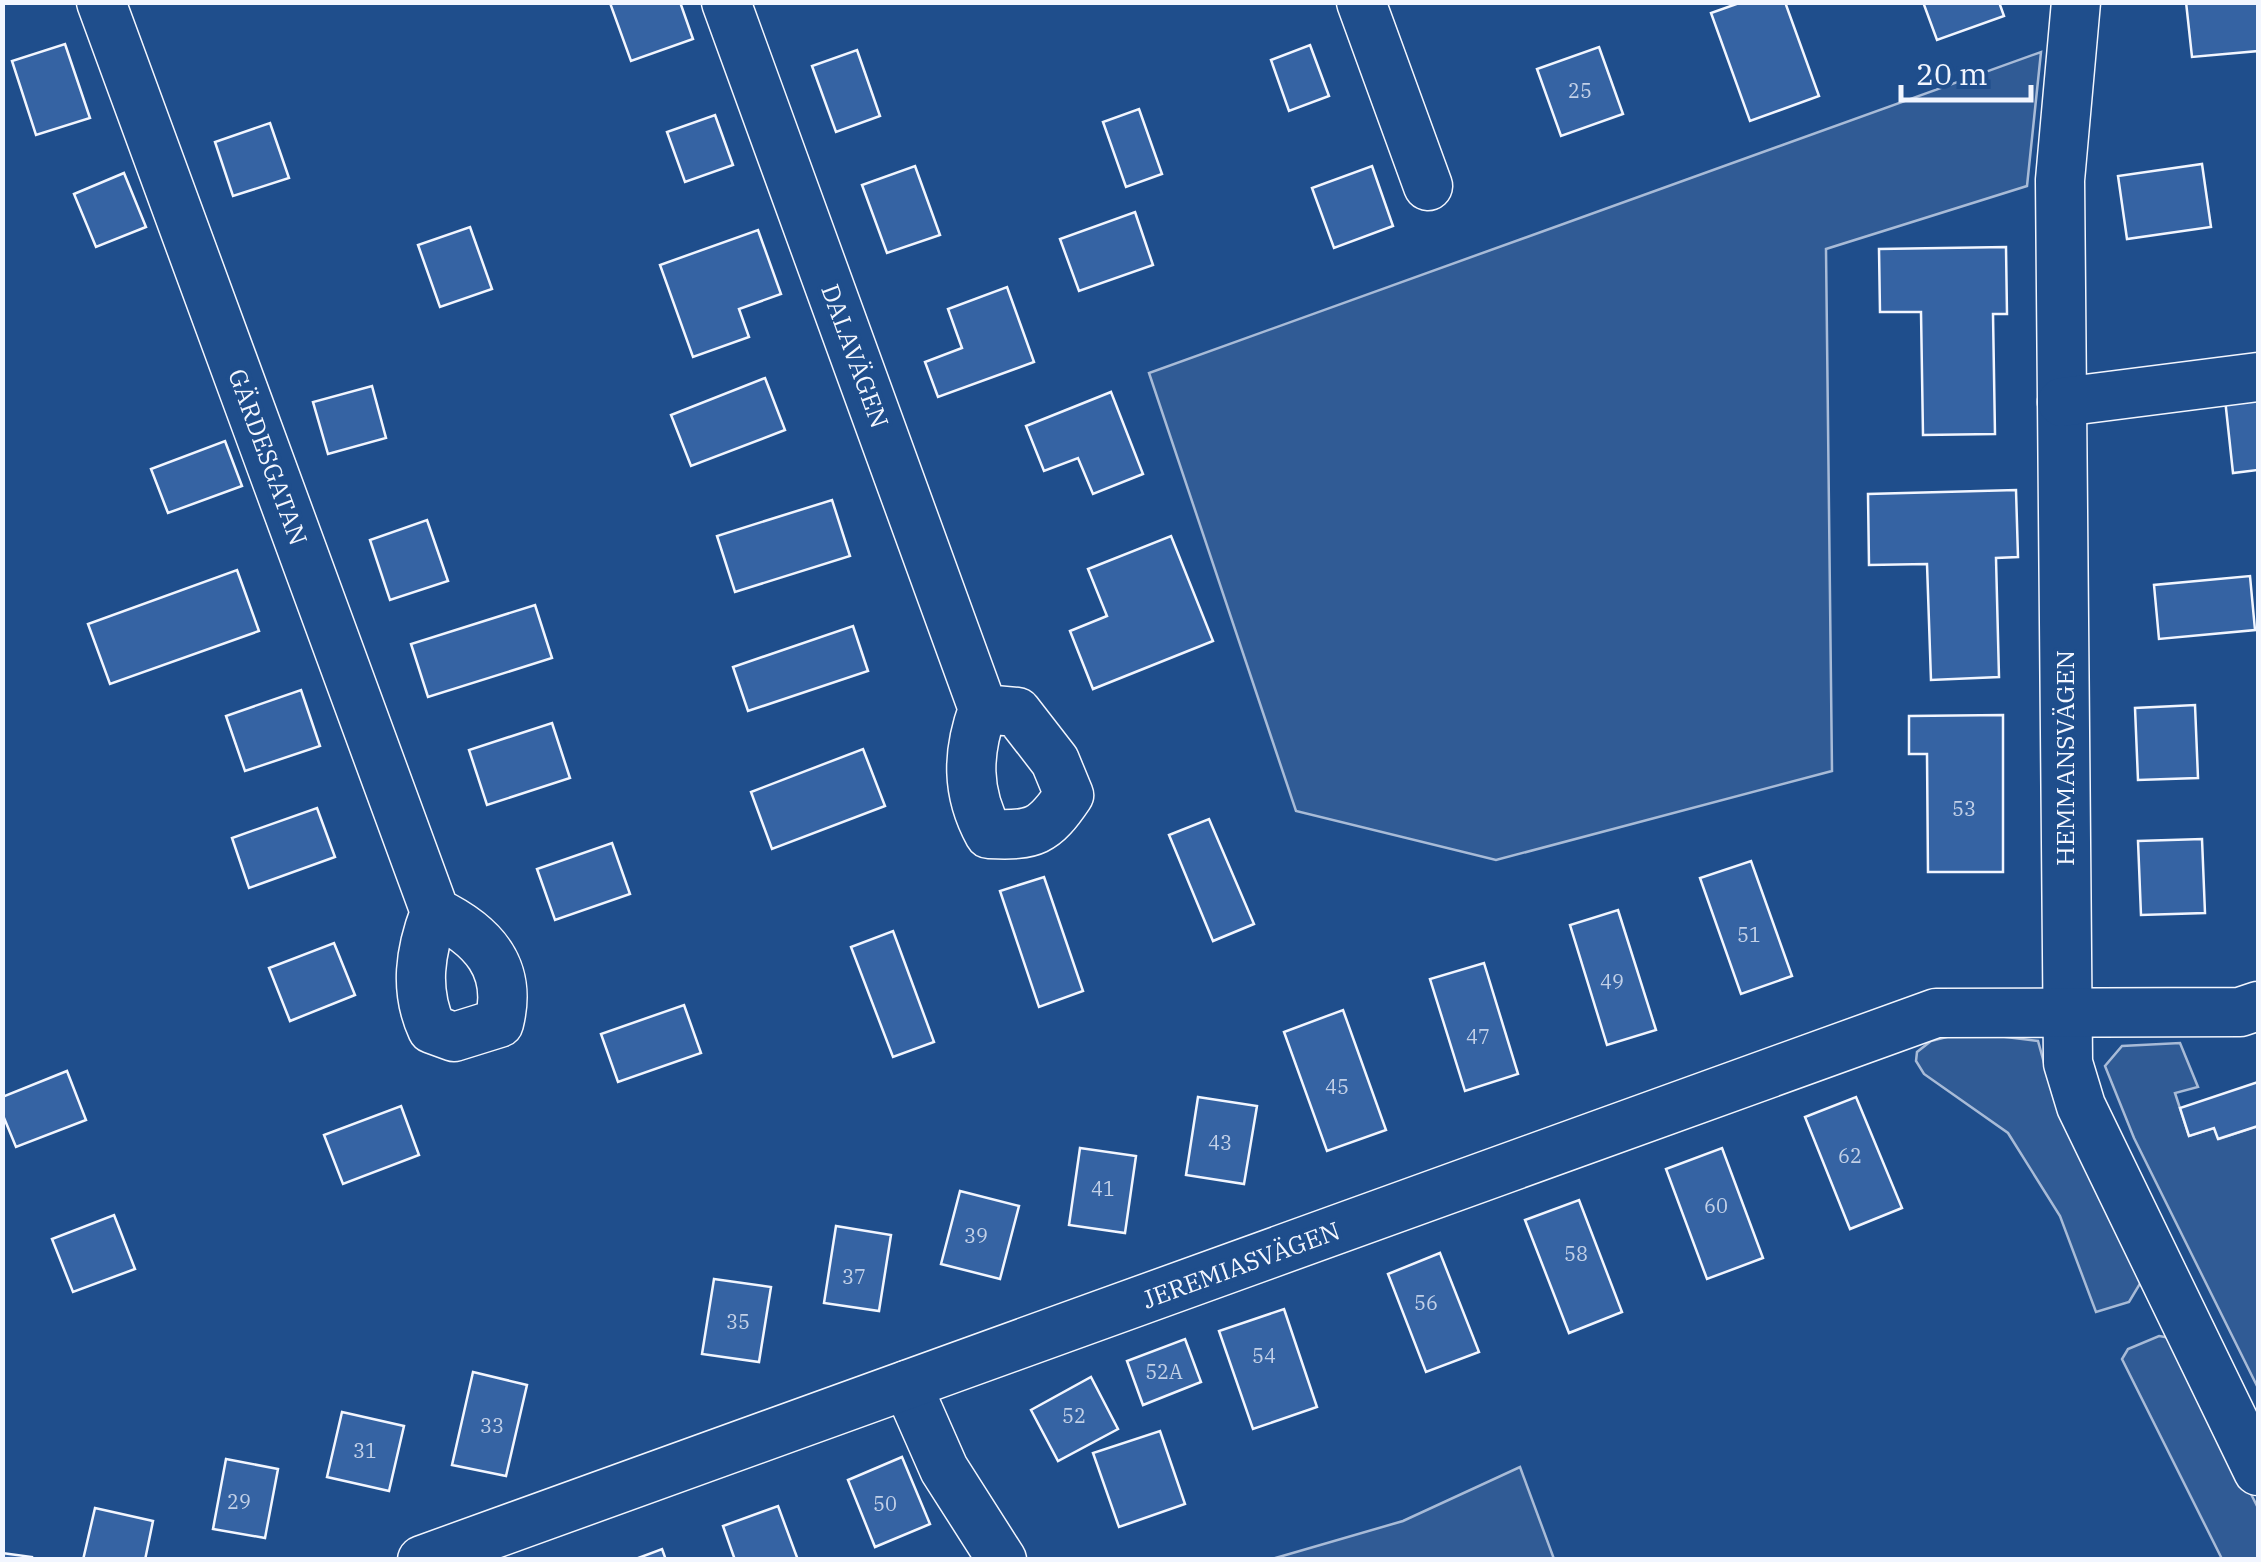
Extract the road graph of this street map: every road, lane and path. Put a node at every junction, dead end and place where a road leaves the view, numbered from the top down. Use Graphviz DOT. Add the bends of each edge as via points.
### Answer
graph roads {
  1 [pos="101,2"];
  2 [pos="726,2"];
  3 [pos="1361,2"];
  4 [pos="2076,2"];
  5 [pos="1428,186"];
  6 [pos="2258,376"];
  7 [pos="2062,402"];
  8 [pos="984,709"];
  9 [pos="435,912"];
  10 [pos="2258,1006"];
  11 [pos="2067,1012"];
  12 [pos="907,1385"];
  13 [pos="2258,1470"];
  14 [pos="422,1560"];
  15 [pos="1002,1560"];
  1 -- 9 [label="street, GÄRDESGATAN"];
  2 -- 8 [label="street, DALAVÄGEN"];
  3 -- 5 [label="street"];
  4 -- 7 [label="street, HEMMANSVÄGEN" via="2060,180"];
  6 -- 7 [label="street"];
  7 -- 11 [label="street, HEMMANSVÄGEN"];
  10 -- 11 [label="street, JEREMIASVÄGEN" via="2240,1012"];
  11 -- 12 [label="street, JEREMIASVÄGEN" via="1936,1013"];
  11 -- 13 [label="street, HEMMANSVÄGEN" via="2068,1063 2081,1106"];
  12 -- 14 [label="street, JEREMIASVÄGEN"];
  12 -- 15 [label="street" via="944,1469"];
}
